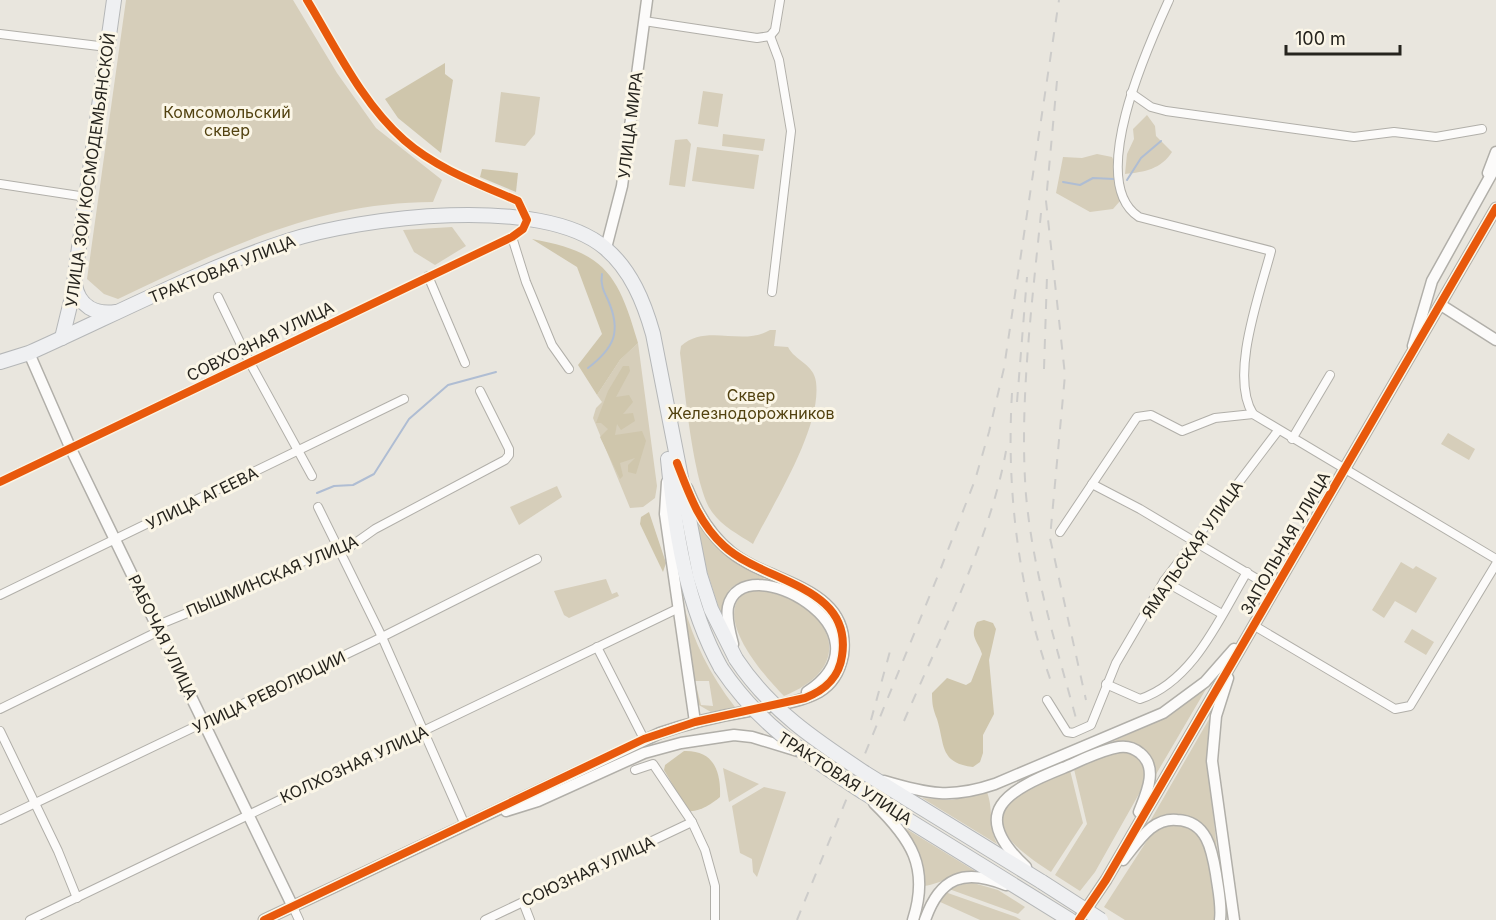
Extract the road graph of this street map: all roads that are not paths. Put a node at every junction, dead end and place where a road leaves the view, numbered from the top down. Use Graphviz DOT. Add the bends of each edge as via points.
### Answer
graph roads {
  1 [pos="114,0"];
  2 [pos="307,0"];
  3 [pos="647,0"];
  4 [pos="780,0"];
  5 [pos="1168,0"];
  6 [pos="644,21"];
  7 [pos="0,34"];
  8 [pos="770,36"];
  9 [pos="107,47"];
  10 [pos="1131,93"];
  11 [pos="1482,129"];
  12 [pos="1496,152"];
  13 [pos="1495,169"];
  14 [pos="0,184"];
  15 [pos="1481,193"];
  16 [pos="86,196"];
  17 [pos="1496,208"];
  18 [pos="527,220"];
  19 [pos="512,237"];
  20 [pos="606,248"];
  21 [pos="428,276"];
  22 [pos="74,280"];
  23 [pos="772,292"];
  24 [pos="219,297"];
  25 [pos="1441,305"];
  26 [pos="126,310"];
  27 [pos="62,338"];
  28 [pos="1496,340"];
  29 [pos="29,353"];
  30 [pos="1409,358"];
  31 [pos="249,361"];
  32 [pos="0,362"];
  33 [pos="465,363"];
  34 [pos="569,369"];
  35 [pos="1330,375"];
  36 [pos="480,390"];
  37 [pos="404,399"];
  38 [pos="1253,414"];
  39 [pos="1277,432"];
  40 [pos="1292,439"];
  41 [pos="70,447"];
  42 [pos="299,450"];
  43 [pos="673,462"];
  44 [pos="1344,469"];
  45 [pos="312,476"];
  46 [pos="0,482"];
  47 [pos="1092,484"];
  48 [pos="318,507"];
  49 [pos="1060,532"];
  50 [pos="115,540"];
  51 [pos="1194,540"];
  52 [pos="337,549"];
  53 [pos="1496,559"];
  54 [pos="537,560"];
  55 [pos="1496,564"];
  56 [pos="1247,572"];
  57 [pos="1164,581"];
  58 [pos="1274,589"];
  59 [pos="0,596"];
  60 [pos="679,608"];
  61 [pos="1222,614"];
  62 [pos="1252,625"];
  63 [pos="160,628"];
  64 [pos="1246,636"];
  65 [pos="382,638"];
  66 [pos="597,647"];
  67 [pos="1236,654"];
  68 [pos="736,659"];
  69 [pos="1106,684"];
  70 [pos="1047,700"];
  71 [pos="793,701"];
  72 [pos="0,709"];
  73 [pos="695,722"];
  74 [pos="205,723"];
  75 [pos="0,731"];
  76 [pos="424,731"];
  77 [pos="644,739"];
  78 [pos="801,752"];
  79 [pos="1078,756"];
  80 [pos="635,770"];
  81 [pos="872,778"];
  82 [pos="863,792"];
  83 [pos="34,803"];
  84 [pos="249,814"];
  85 [pos="480,818"];
  86 [pos="0,820"];
  87 [pos="692,822"];
  88 [pos="465,825"];
  89 [pos="1127,843"];
  90 [pos="1106,880"];
  91 [pos="1042,882"];
  92 [pos="1033,897"];
  93 [pos="77,898"];
  94 [pos="523,902"];
  95 [pos="293,907"];
  96 [pos="30,920"];
  97 [pos="264,920"];
  98 [pos="299,920"];
  99 [pos="485,920"];
  100 [pos="530,920"];
  101 [pos="715,920"];
  102 [pos="913,920"];
  103 [pos="925,920"];
  104 [pos="1070,920"];
  105 [pos="1078,920"];
  106 [pos="1101,920"];
  107 [pos="1220,920"];
  108 [pos="1234,920"];
  1 -- 9 [label="main road, УЛИЦА ЗОИ КОСМОДЕМЬЯНСКОЙ"];
  2 -- 18 [label="street" via="389,126 429,158 518,201"];
  3 -- 6 [label="street, УЛИЦА МИРА"];
  4 -- 8 [label="street" via="775,30"];
  5 -- 10 [label="street"];
  6 -- 8 [label="street" via="758,38"];
  6 -- 20 [label="street, УЛИЦА МИРА" via="622,186"];
  7 -- 9 [label="street"];
  8 -- 23 [label="street" via="779,60 791,131"];
  9 -- 16 [label="main road, УЛИЦА ЗОИ КОСМОДЕМЬЯНСКОЙ"];
  10 -- 11 [label="street" via="1151,107 1166,111 1346,137 1394,132 1436,137"];
  10 -- 38 [label="street" via="1119,146 1125,204 1139,217 1271,251 1250,333 1245,372 1246,400"];
  12 -- 15 [label="street"];
  13 -- 15 [label="street, ЗАПОЛЬНАЯ УЛИЦА"];
  14 -- 16 [label="street"];
  15 -- 30 [label="street, ЗАПОЛЬНАЯ УЛИЦА" via="1432,281"];
  16 -- 22 [label="main road, УЛИЦА ЗОИ КОСМОДЕМЬЯНСКОЙ"];
  17 -- 25 [label="street, ЗАПОЛЬНАЯ УЛИЦА"];
  18 -- 19 [label="street, СОВХОЗНАЯ УЛИЦА"];
  18 -- 20 [label="main road, ТРАКТОВАЯ УЛИЦА" via="570,229"];
  18 -- 26 [label="main road, ТРАКТОВАЯ УЛИЦА" via="421,217 326,230 260,250"];
  19 -- 21 [label="street, СОВХОЗНАЯ УЛИЦА"];
  19 -- 34 [label="street" via="552,345"];
  20 -- 43 [label="main road, ТРАКТОВАЯ УЛИЦА" via="627,273 644,305 655,343"];
  21 -- 31 [label="street, СОВХОЗНАЯ УЛИЦА"];
  21 -- 33 [label="street"];
  22 -- 26 [label="main road" via="78,296 90,308 107,313"];
  22 -- 27 [label="main road, УЛИЦА ЗОИ КОСМОДЕМЬЯНСКОЙ"];
  24 -- 31 [label="street"];
  25 -- 28 [label="street"];
  25 -- 30 [label="street, ЗАПОЛЬНАЯ УЛИЦА"];
  26 -- 27 [label="main road, ТРАКТОВАЯ УЛИЦА"];
  27 -- 29 [label="main road, ТРАКТОВАЯ УЛИЦА"];
  29 -- 32 [label="main road, ТРАКТОВАЯ УЛИЦА"];
  29 -- 41 [label="street, РАБОЧАЯ УЛИЦА"];
  30 -- 44 [label="street, ЗАПОЛЬНАЯ УЛИЦА"];
  31 -- 41 [label="street, СОВХОЗНАЯ УЛИЦА"];
  31 -- 42 [label="street"];
  35 -- 40 [label="street"];
  36 -- 52 [label="street, ПЫШМИНСКАЯ УЛИЦА" via="509,455 505,460 357,543"];
  37 -- 42 [label="street, УЛИЦА АГЕЕВА"];
  38 -- 39 [label="street"];
  38 -- 47 [label="street" via="1215,418 1182,431 1144,414 1132,422"];
  39 -- 40 [label="street"];
  39 -- 51 [label="street, ЯМАЛЬСКАЯ УЛИЦА"];
  40 -- 44 [label="street"];
  41 -- 46 [label="street, СОВХОЗНАЯ УЛИЦА"];
  41 -- 50 [label="street, РАБОЧАЯ УЛИЦА"];
  42 -- 45 [label="street"];
  42 -- 50 [label="street, УЛИЦА АГЕЕВА"];
  43 -- 60 [label="street" via="665,514"];
  43 -- 68 [label="main road, ТРАКТОВАЯ УЛИЦА" via="705,595"];
  43 -- 71 [label="street" via="700,518 721,543 746,562 819,597 839,622 843,653 833,680 819,692"];
  43 -- 78 [label="main road, ТРАКТОВАЯ УЛИЦА, bridge" via="690,593 699,624 721,668 753,711"];
  44 -- 53 [label="street"];
  44 -- 58 [label="street, ЗАПОЛЬНАЯ УЛИЦА"];
  47 -- 49 [label="street"];
  47 -- 51 [label="street"];
  48 -- 52 [label="street"];
  50 -- 59 [label="street, УЛИЦА АГЕЕВА"];
  50 -- 63 [label="street, РАБОЧАЯ УЛИЦА"];
  51 -- 56 [label="street"];
  51 -- 57 [label="street, ЯМАЛЬСКАЯ УЛИЦА"];
  52 -- 63 [label="street, ПЫШМИНСКАЯ УЛИЦА"];
  52 -- 65 [label="street"];
  54 -- 65 [label="street, УЛИЦА РЕВОЛЮЦИИ"];
  55 -- 62 [label="street" via="1410,706 1395,709"];
  56 -- 58 [label="street"];
  56 -- 61 [label="street"];
  57 -- 61 [label="street"];
  57 -- 69 [label="street, ЯМАЛЬСКАЯ УЛИЦА"];
  58 -- 62 [label="street, ЗАПОЛЬНАЯ УЛИЦА"];
  60 -- 66 [label="street, КОЛХОЗНАЯ УЛИЦА"];
  60 -- 73 [label="street"];
  61 -- 69 [label="street" via="1188,665 1151,695 1137,699"];
  62 -- 64 [label="street, ЗАПОЛЬНАЯ УЛИЦА"];
  63 -- 72 [label="street, ПЫШМИНСКАЯ УЛИЦА"];
  63 -- 74 [label="street, РАБОЧАЯ УЛИЦА"];
  64 -- 67 [label="street, ЗАПОЛЬНАЯ УЛИЦА"];
  64 -- 79 [label="street" via="1205,681 1177,703"];
  65 -- 74 [label="street, УЛИЦА РЕВОЛЮЦИИ"];
  65 -- 76 [label="street"];
  66 -- 76 [label="street, КОЛХОЗНАЯ УЛИЦА"];
  66 -- 77 [label="street"];
  67 -- 89 [label="street, ЗАПОЛЬНАЯ УЛИЦА"];
  67 -- 108 [label="street" via="1216,716 1212,753"];
  68 -- 71 [label="street" via="728,613 731,598 741,588 766,585 816,608 833,632 832,663 818,684"];
  68 -- 81 [label="main road, ТРАКТОВАЯ УЛИЦА, bridge" via="764,697 786,718"];
  69 -- 70 [label="street, ЯМАЛЬСКАЯ УЛИЦА" via="1091,725 1070,733"];
  71 -- 73 [label="street"];
  73 -- 77 [label="street"];
  74 -- 83 [label="street, УЛИЦА РЕВОЛЮЦИИ"];
  74 -- 84 [label="street, РАБОЧАЯ УЛИЦА"];
  75 -- 83 [label="street"];
  76 -- 84 [label="street, КОЛХОЗНАЯ УЛИЦА"];
  76 -- 88 [label="street"];
  77 -- 85 [label="street"];
  78 -- 82 [label="main road, ТРАКТОВАЯ УЛИЦА, bridge"];
  78 -- 85 [label="street" via="734,735 662,747 538,801"];
  79 -- 81 [label="street" via="955,794 928,793"];
  79 -- 89 [label="street" via="1124,747 1138,751 1148,762 1150,778"];
  79 -- 91 [label="street" via="1018,788 999,810 997,827 1002,841"];
  80 -- 87 [label="street" via="652,764"];
  81 -- 91 [label="main road, ТРАКТОВАЯ УЛИЦА"];
  82 -- 92 [label="main road, ТРАКТОВАЯ УЛИЦА"];
  82 -- 102 [label="street" via="900,831 915,855 920,889"];
  83 -- 86 [label="street, УЛИЦА РЕВОЛЮЦИИ"];
  83 -- 93 [label="street"];
  84 -- 93 [label="street, КОЛХОЗНАЯ УЛИЦА"];
  84 -- 95 [label="street, РАБОЧАЯ УЛИЦА"];
  85 -- 88 [label="street"];
  87 -- 94 [label="street, СОЮЗНАЯ УЛИЦА"];
  87 -- 101 [label="street" via="712,867"];
  88 -- 95 [label="street"];
  89 -- 90 [label="street, ЗАПОЛЬНАЯ УЛИЦА"];
  90 -- 105 [label="street, ЗАПОЛЬНАЯ УЛИЦА"];
  90 -- 107 [label="street" via="1153,827 1170,820 1192,823 1205,834 1213,852"];
  91 -- 106 [label="main road, ТРАКТОВАЯ УЛИЦА, bridge"];
  92 -- 103 [label="street" via="988,879 962,878 939,891"];
  92 -- 104 [label="main road, ТРАКТОВАЯ УЛИЦА"];
  93 -- 96 [label="street, КОЛХОЗНАЯ УЛИЦА"];
  94 -- 99 [label="street, СОЮЗНАЯ УЛИЦА"];
  94 -- 100 [label="street"];
  95 -- 97 [label="street"];
  95 -- 98 [label="street, РАБОЧАЯ УЛИЦА"];
}
